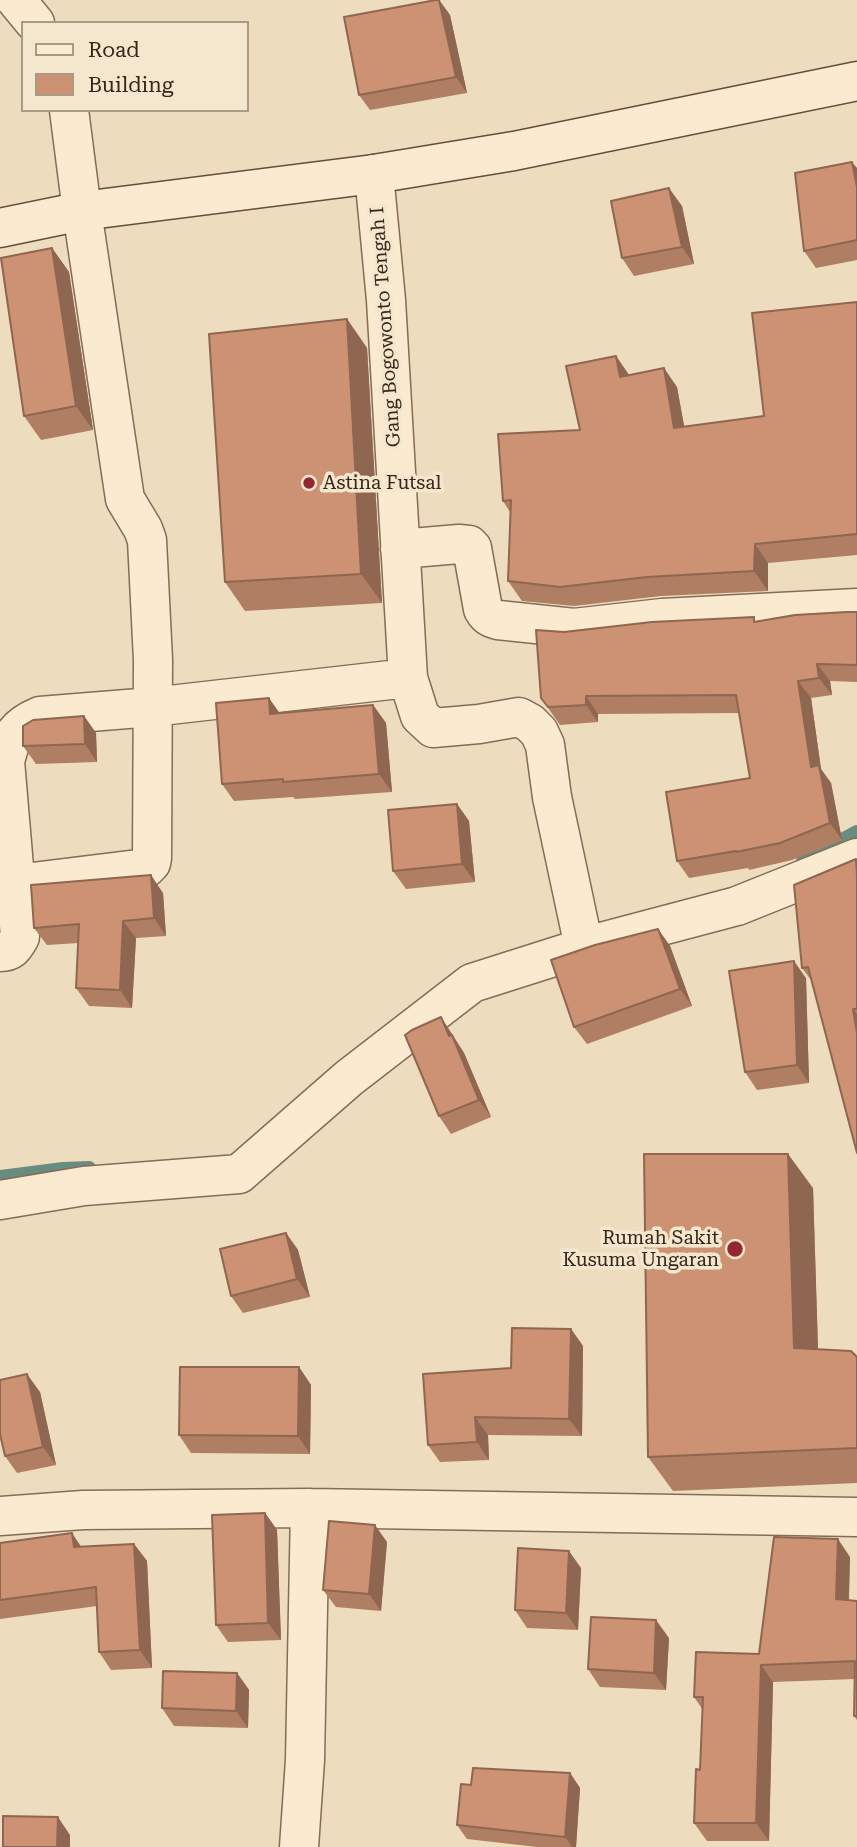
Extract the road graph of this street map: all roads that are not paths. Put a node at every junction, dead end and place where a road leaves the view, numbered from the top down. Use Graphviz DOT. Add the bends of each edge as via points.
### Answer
graph roads {
  1 [pos="16,0"];
  2 [pos="33,21"];
  3 [pos="857,81"];
  4 [pos="69,112"];
  5 [pos="374,174"];
  6 [pos="82,211"];
  7 [pos="0,228"];
  8 [pos="400,549"];
  9 [pos="857,608"];
  10 [pos="408,678"];
  11 [pos="152,707"];
  12 [pos="857,858"];
  13 [pos="16,884"];
  14 [pos="581,934"];
  15 [pos="0,952"];
  16 [pos="0,1200"];
  17 [pos="310,1508"];
  18 [pos="0,1516"];
  19 [pos="857,1517"];
  20 [pos="299,1847"];
  1 -- 2 [label="street"];
  3 -- 5 [label="street"];
  4 -- 6 [label="street"];
  5 -- 6 [label="street"];
  5 -- 8 [label="street, Gang Bogowonto Tengah I"];
  6 -- 7 [label="street"];
  6 -- 11 [label="street" via="125,499 147,540"];
  8 -- 9 [label="street" via="469,545 483,609 498,620 575,628 662,618"];
  8 -- 10 [label="street, Gang Bogowonto Tengah I"];
  10 -- 11 [label="street"];
  10 -- 14 [label="street, Gang Bogowonto Tengah I" via="420,716 433,729 519,718 539,732"];
  11 -- 13 [label="street" via="151,863 146,868"];
  11 -- 13 [label="street" via="40,716 24,723 12,738 5,761"];
  12 -- 14 [label="street" via="737,906"];
  13 -- 15 [label="street" via="20,937 8,952"];
  14 -- 16 [label="street" via="472,983 349,1078 239,1174 84,1186"];
  17 -- 18 [label="street" via="83,1510"];
  17 -- 19 [label="street"];
  17 -- 20 [label="street"];
}
